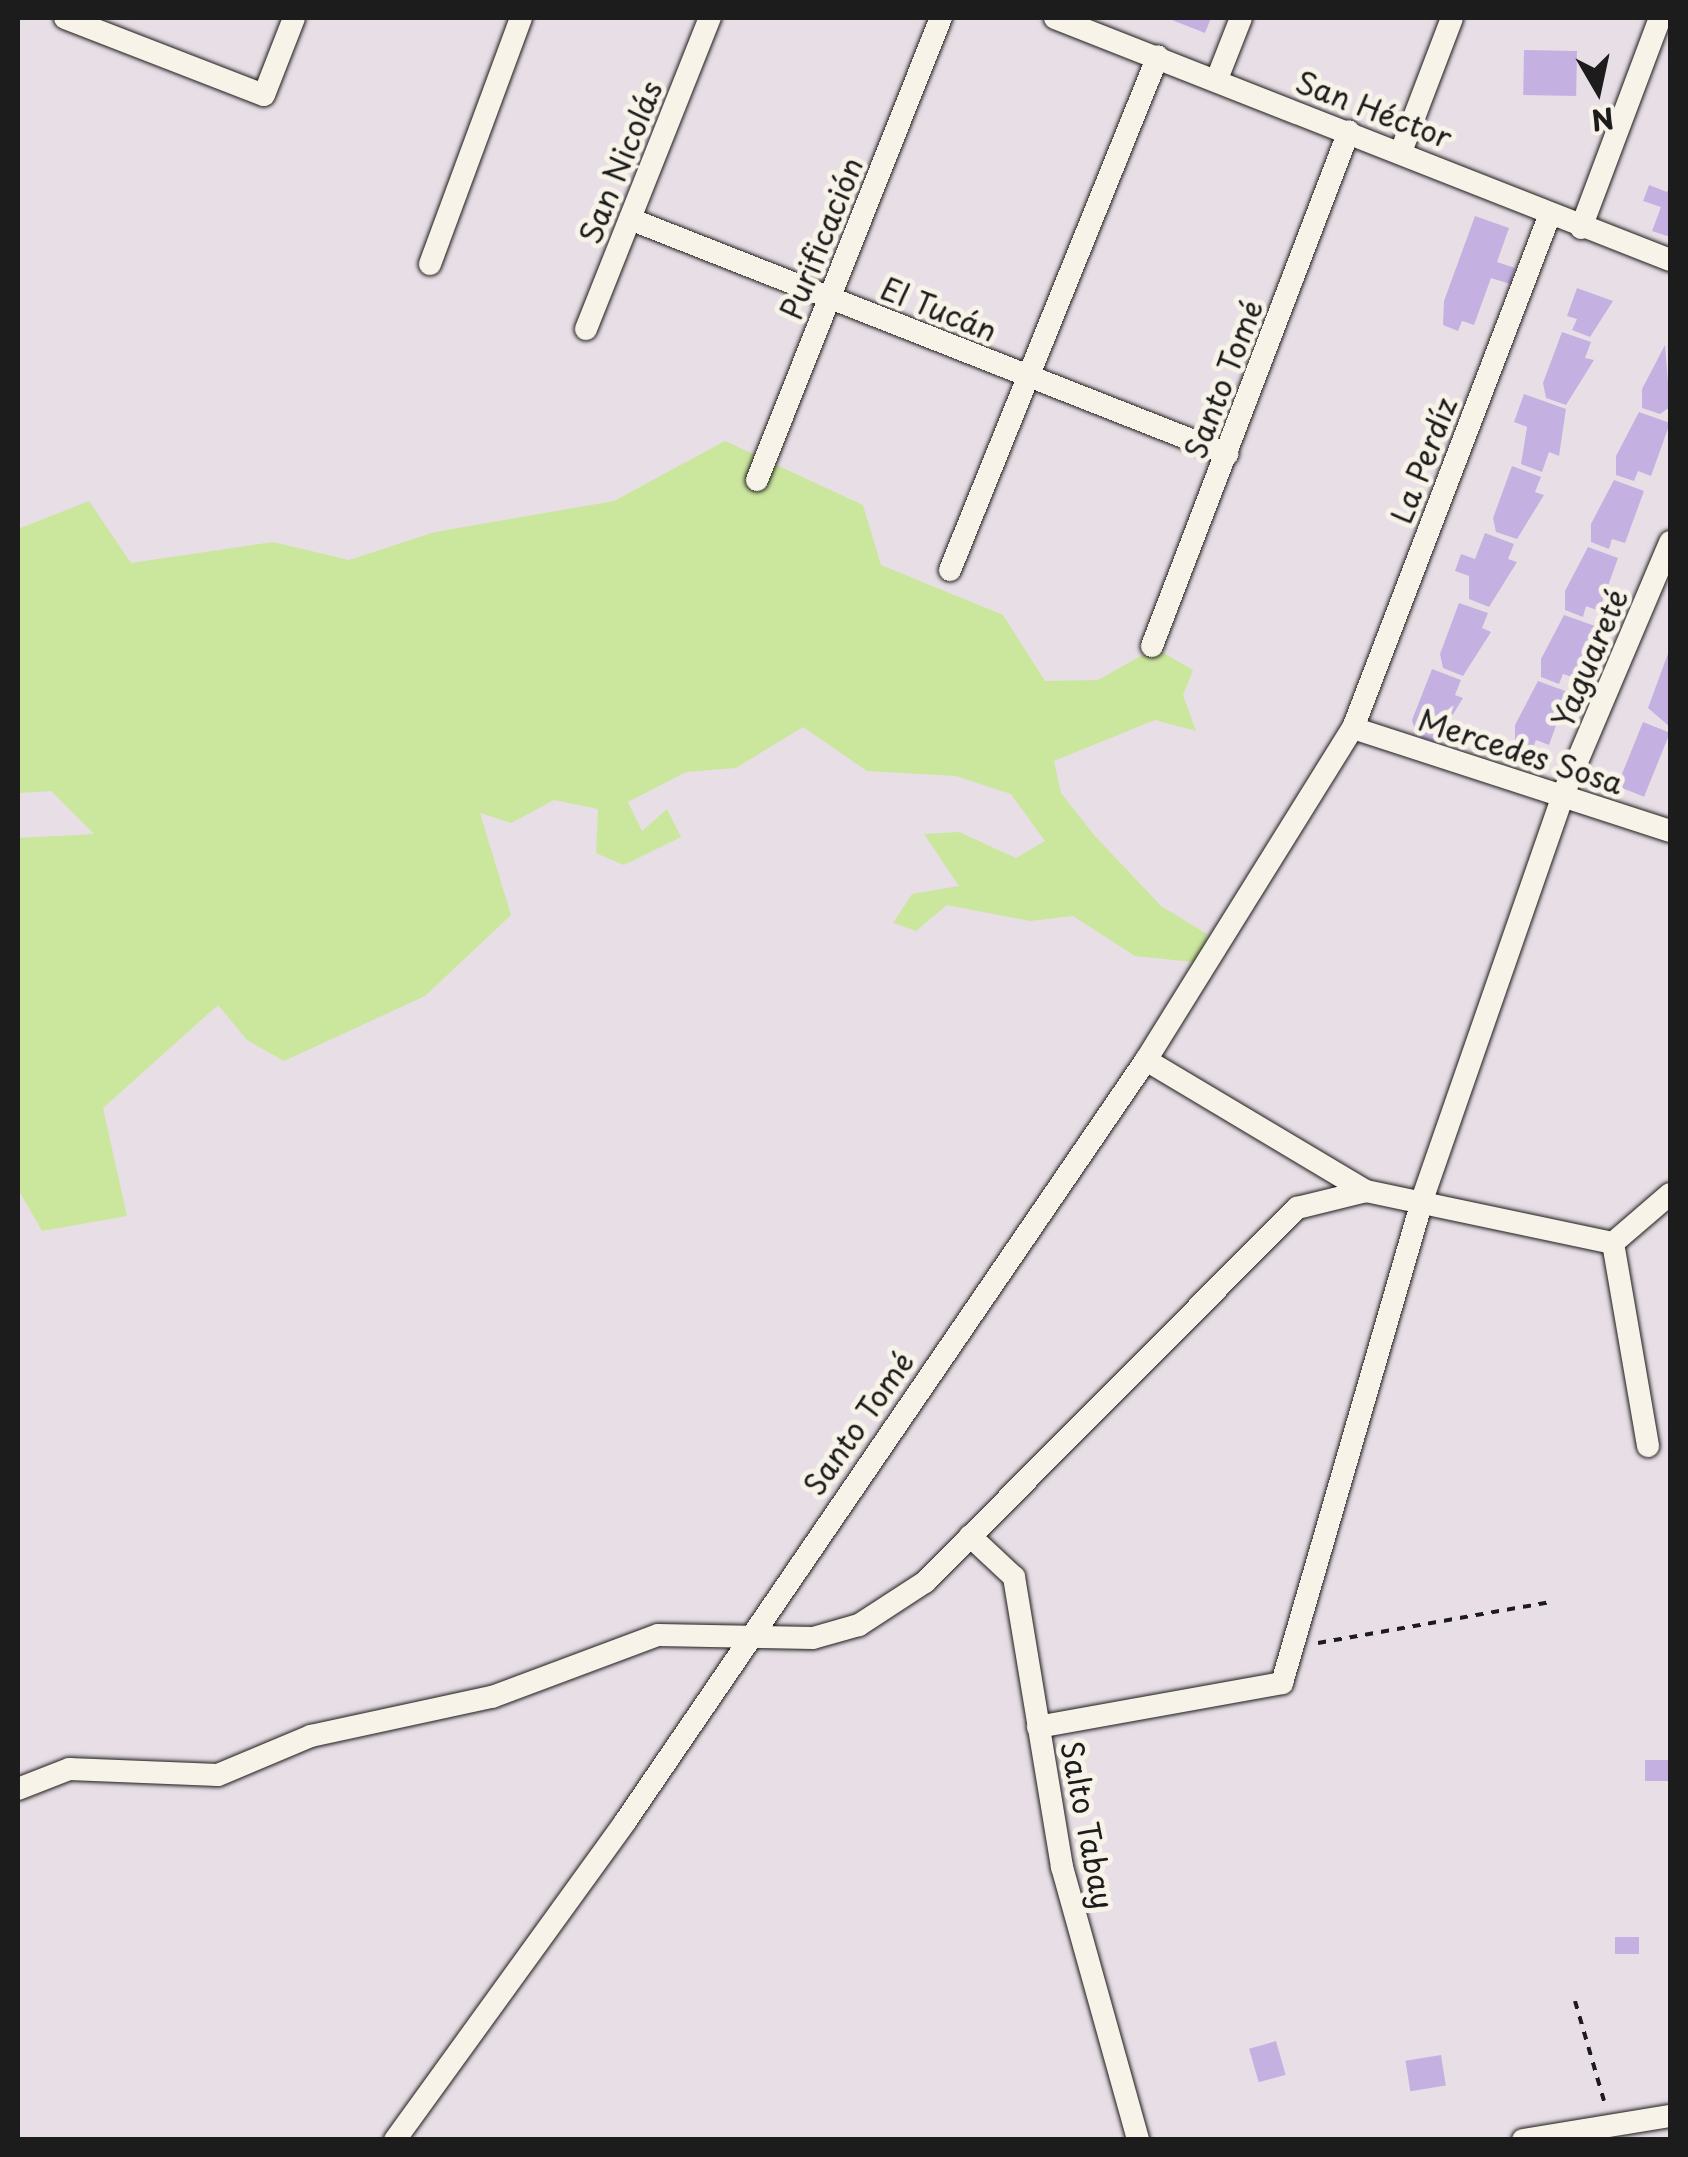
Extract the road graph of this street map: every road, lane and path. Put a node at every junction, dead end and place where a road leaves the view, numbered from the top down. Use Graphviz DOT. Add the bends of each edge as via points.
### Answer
graph roads {
  1 [pos="65,18"];
  2 [pos="294,18"];
  3 [pos="521,18"];
  4 [pos="710,18"];
  5 [pos="941,18"];
  6 [pos="1055,18"];
  7 [pos="1241,18"];
  8 [pos="1452,18"];
  9 [pos="1660,18"];
  10 [pos="1158,56"];
  11 [pos="1218,79"];
  12 [pos="1350,131"];
  13 [pos="1402,149"];
  14 [pos="1550,214"];
  15 [pos="630,219"];
  16 [pos="1581,228"];
  17 [pos="1670,260"];
  18 [pos="430,264"];
  19 [pos="830,298"];
  20 [pos="586,329"];
  21 [pos="1030,377"];
  22 [pos="1227,454"];
  23 [pos="756,480"];
  24 [pos="1670,542"];
  25 [pos="950,570"];
  26 [pos="1152,646"];
  27 [pos="1353,728"];
  28 [pos="1562,797"];
  29 [pos="1670,831"];
  30 [pos="1146,1060"];
  31 [pos="1366,1190"];
  32 [pos="1670,1194"];
  33 [pos="1422,1204"];
  34 [pos="1613,1242"];
  35 [pos="1648,1446"];
  36 [pos="970,1536"];
  37 [pos="1550,1602"];
  38 [pos="751,1632"];
  39 [pos="1292,1649"];
  40 [pos="1038,1726"];
  41 [pos="18,1789"];
  42 [pos="1576,2002"];
  43 [pos="1670,2116"];
  44 [pos="1611,2126"];
  45 [pos="395,2140"];
  46 [pos="1138,2140"];
  47 [pos="1523,2140"];
  1 -- 2 [label="street" via="264,95"];
  3 -- 18 [label="street"];
  4 -- 15 [label="street, San Nicolás"];
  5 -- 19 [label="street, Purificación"];
  6 -- 10 [label="street, San Héctor"];
  7 -- 11 [label="street"];
  8 -- 13 [label="street"];
  9 -- 16 [label="street"];
  10 -- 11 [label="street, San Héctor"];
  10 -- 21 [label="street"];
  11 -- 12 [label="street, San Héctor"];
  12 -- 13 [label="street, San Héctor"];
  12 -- 22 [label="street, Santo Tomé"];
  13 -- 14 [label="street, San Héctor"];
  14 -- 16 [label="street, San Héctor"];
  14 -- 27 [label="street, La Perdíz"];
  15 -- 19 [label="street, El Tucán"];
  15 -- 20 [label="street, San Nicolás"];
  16 -- 17 [label="street, San Héctor"];
  19 -- 21 [label="street, El Tucán"];
  19 -- 23 [label="street, Purificación"];
  21 -- 22 [label="street, El Tucán"];
  21 -- 25 [label="street"];
  22 -- 26 [label="street, Santo Tomé"];
  24 -- 28 [label="street, Yaguareté"];
  27 -- 28 [label="street, Mercedes Sosa"];
  27 -- 30 [label="street, Santo Tomé"];
  28 -- 29 [label="street, Mercedes Sosa"];
  28 -- 33 [label="street, Yaguareté"];
  30 -- 31 [label="street"];
  30 -- 38 [label="street, Santo Tomé"];
  31 -- 33 [label="street"];
  31 -- 36 [label="street" via="1297,1208 1264,1233"];
  32 -- 34 [label="street"];
  33 -- 34 [label="street"];
  33 -- 39 [label="street, Yaguareté"];
  34 -- 35 [label="street"];
  36 -- 38 [label="street" via="925,1582 859,1625 813,1638"];
  36 -- 40 [label="street, Salto Tabay" via="1014,1577"];
  37 -- 39 [label="path"];
  38 -- 41 [label="street" via="658,1636 492,1697 311,1736 218,1775 70,1769"];
  38 -- 45 [label="street, Santo Tomé"];
  39 -- 40 [label="street, Yaguareté" via="1282,1682"];
  40 -- 46 [label="street, Salto Tabay" via="1062,1868"];
  42 -- 44 [label="path"];
  43 -- 44 [label="street"];
  44 -- 47 [label="street"];
}
